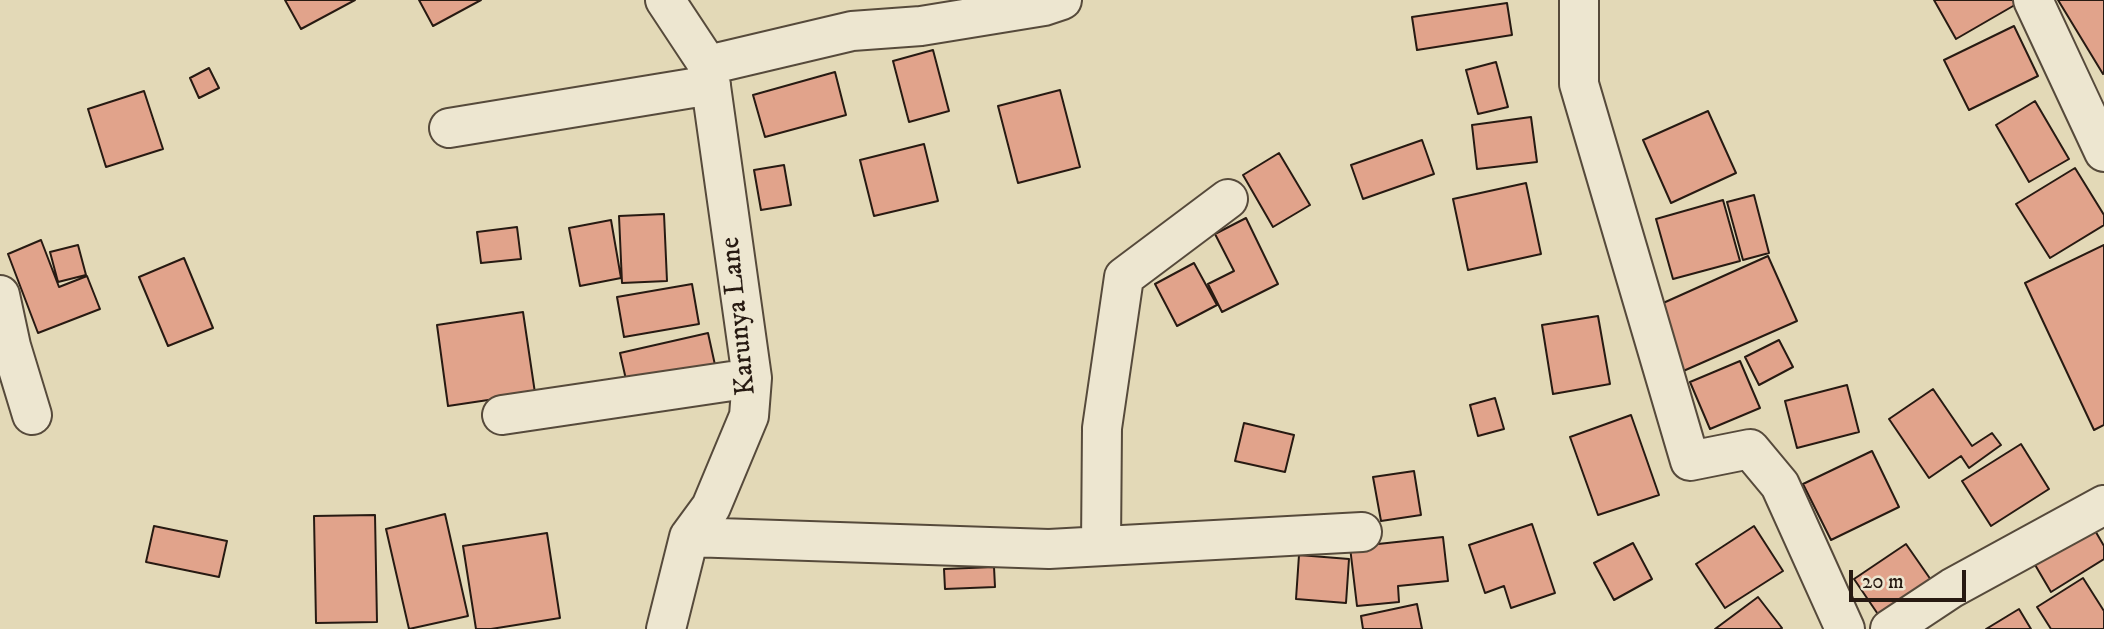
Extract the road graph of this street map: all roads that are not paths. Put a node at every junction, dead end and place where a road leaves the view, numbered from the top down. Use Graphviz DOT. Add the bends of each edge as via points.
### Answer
graph roads {
  1 [pos="666,0"];
  2 [pos="1062,0"];
  3 [pos="1579,0"];
  4 [pos="2033,0"];
  5 [pos="709,75"];
  6 [pos="449,128"];
  7 [pos="2104,152"];
  8 [pos="1228,199"];
  9 [pos="0,295"];
  10 [pos="752,378"];
  11 [pos="32,415"];
  12 [pos="502,415"];
  13 [pos="2104,505"];
  14 [pos="1362,532"];
  15 [pos="689,537"];
  16 [pos="1101,545"];
  17 [pos="666,629"];
  18 [pos="1845,629"];
  19 [pos="1890,629"];
  1 -- 5 [label="street, Karunya Lane"];
  2 -- 5 [label="street" via="921,26 852,31"];
  3 -- 18 [label="street" via="1579,84 1690,461 1749,449 1780,485"];
  4 -- 7 [label="street"];
  5 -- 6 [label="street"];
  5 -- 10 [label="street, Karunya Lane"];
  8 -- 16 [label="street" via="1124,277 1102,428"];
  9 -- 11 [label="street"];
  10 -- 12 [label="street"];
  10 -- 15 [label="street, Karunya Lane" via="749,416 711,507"];
  13 -- 19 [label="street" via="1952,588"];
  14 -- 16 [label="street"];
  15 -- 16 [label="street" via="1048,549"];
  15 -- 17 [label="street, Karunya Lane"];
}
